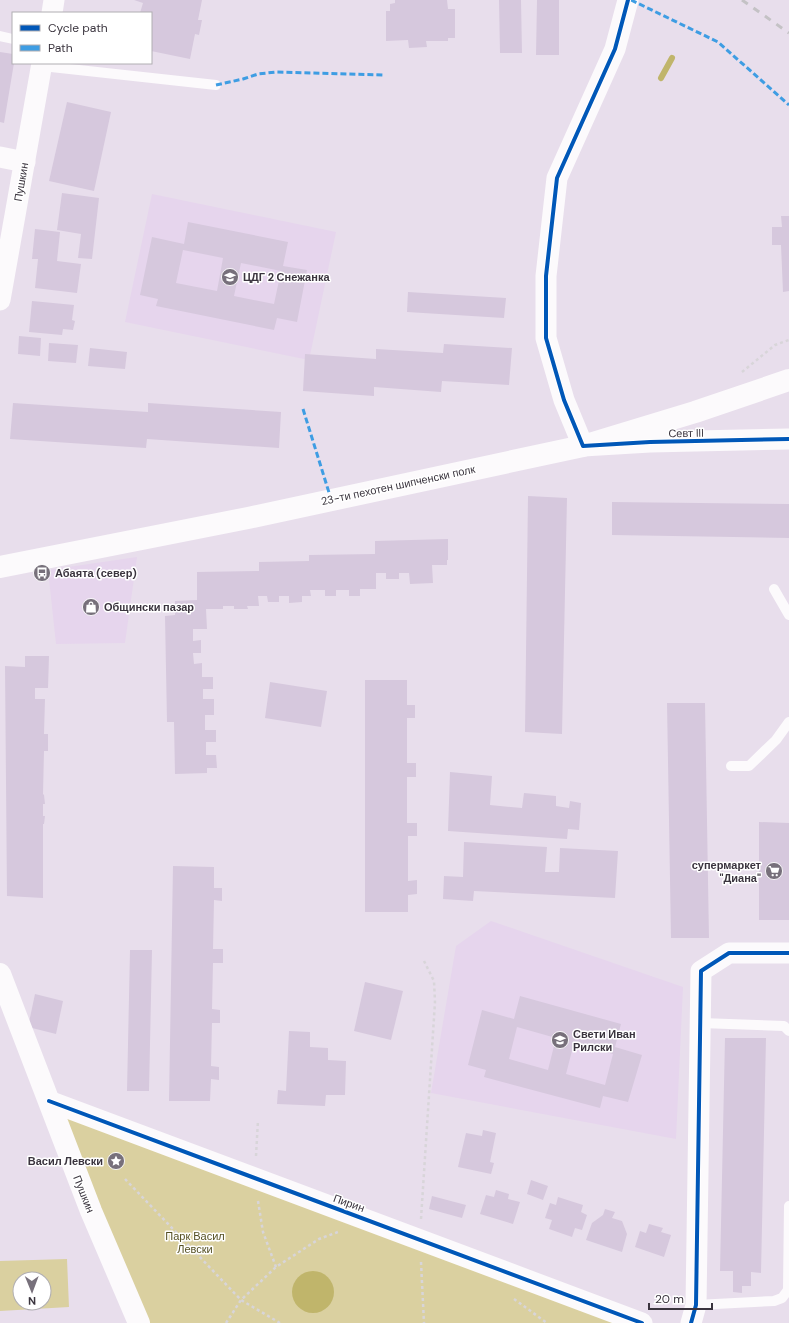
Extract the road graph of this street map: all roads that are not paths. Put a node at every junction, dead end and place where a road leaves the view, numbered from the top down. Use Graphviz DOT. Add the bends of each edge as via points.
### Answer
graph roads {
  1 [pos="54,0"];
  2 [pos="628,0"];
  3 [pos="52,12"];
  4 [pos="0,36"];
  5 [pos="12,39"];
  6 [pos="42,64"];
  7 [pos="216,85"];
  8 [pos="0,157"];
  9 [pos="25,162"];
  10 [pos="0,300"];
  11 [pos="789,380"];
  12 [pos="789,440"];
  13 [pos="583,446"];
  14 [pos="0,567"];
  15 [pos="774,589"];
  16 [pos="789,615"];
  17 [pos="789,722"];
  18 [pos="731,766"];
  19 [pos="789,954"];
  20 [pos="0,974"];
  21 [pos="701,1023"];
  22 [pos="789,1031"];
  23 [pos="49,1101"];
  24 [pos="789,1206"];
  25 [pos="694,1314"];
  26 [pos="139,1323"];
  27 [pos="642,1323"];
  1 -- 3 [label="street"];
  2 -- 13 [label="street" via="615,49 557,178 546,276 546,338 564,400"];
  4 -- 5 [label="lane"];
  6 -- 7 [label="lane"];
  6 -- 9 [label="street, Пушкин"];
  8 -- 9 [label="street"];
  9 -- 10 [label="street, Пушкин"];
  11 -- 13 [label="main road, 23-ти пехотен шипченски полк"];
  12 -- 13 [label="street, Севт III" via="650,442"];
  13 -- 14 [label="main road, 23-ти пехотен шипченски полк" via="248,518"];
  15 -- 16 [label="lane"];
  17 -- 18 [label="lane" via="776,740 749,766"];
  19 -- 21 [label="street" via="730,953 701,970"];
  20 -- 23 [label="main road, Пушкин"];
  21 -- 22 [label="lane" via="784,1026"];
  21 -- 25 [label="street"];
  23 -- 26 [label="main road, Пушкин" via="91,1211"];
  23 -- 27 [label="street, Пирин"];
  24 -- 25 [label="lane" via="788,1290 782,1298"];
}
